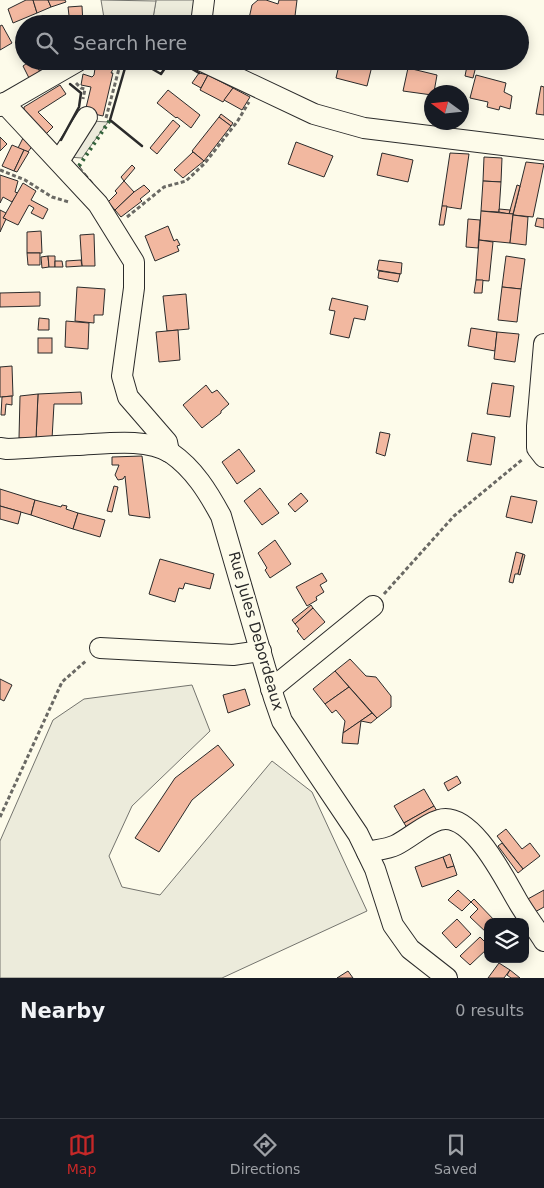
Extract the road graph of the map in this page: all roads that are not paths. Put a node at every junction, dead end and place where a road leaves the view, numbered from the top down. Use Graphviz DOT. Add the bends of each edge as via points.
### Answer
graph roads {
  1 [pos="204,0"];
  2 [pos="202,15"];
  3 [pos="63,70"];
  4 [pos="221,70"];
  5 [pos="2,105"];
  6 [pos="87,117"];
  7 [pos="544,150"];
  8 [pos="59,161"];
  9 [pos="544,344"];
  10 [pos="0,448"];
  11 [pos="169,452"];
  12 [pos="541,453"];
  13 [pos="373,606"];
  14 [pos="100,648"];
  15 [pos="261,651"];
  16 [pos="271,689"];
  17 [pos="367,852"];
  18 [pos="544,941"];
  19 [pos="447,978"];
  1 -- 2 [label="street"];
  3 -- 5 [label="street"];
  4 -- 7 [label="street" via="314,114 364,128"];
  5 -- 8 [label="street"];
  6 -- 8 [label="street"];
  8 -- 11 [label="street" via="98,204 134,262 134,288 122,376 128,397 167,442"];
  9 -- 12 [label="street" via="537,426"];
  10 -- 11 [label="street, Rue Jules Debordeaux" via="129,442"];
  11 -- 15 [label="street, Rue Jules Debordeaux" via="188,467 221,516"];
  13 -- 16 [label="street"];
  14 -- 15 [label="street" via="233,655"];
  15 -- 16 [label="street, Rue Jules Debordeaux"];
  16 -- 17 [label="street, Rue Jules Debordeaux" via="282,721 341,806"];
  17 -- 18 [label="street" via="394,846 438,820 448,818 459,823 473,833 491,854"];
  17 -- 19 [label="street, Rue Jules Debordeaux" via="393,926 410,949"];
}
